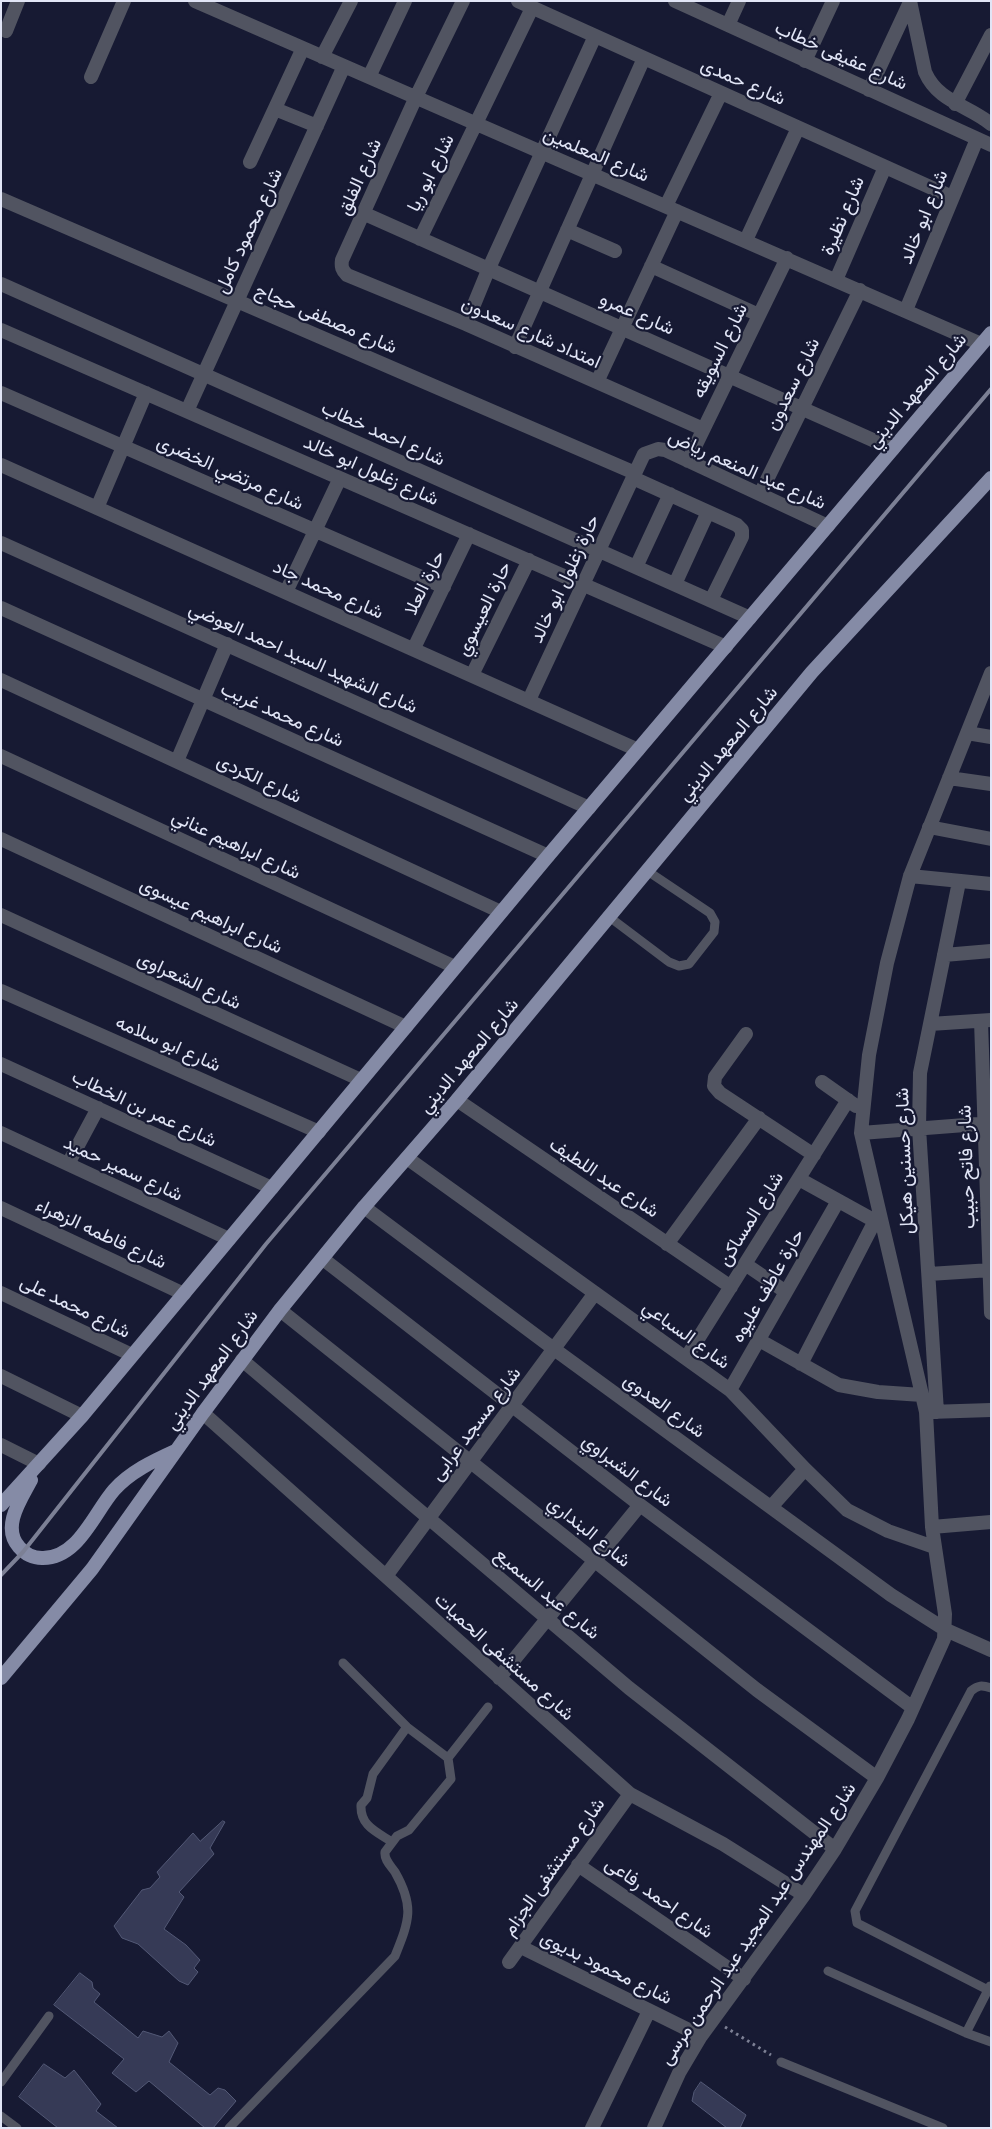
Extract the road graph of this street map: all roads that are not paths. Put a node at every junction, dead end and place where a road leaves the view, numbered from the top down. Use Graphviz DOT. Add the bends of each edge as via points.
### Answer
graph roads {
  1 [pos="18,1"];
  2 [pos="124,1"];
  3 [pos="195,1"];
  4 [pos="351,1"];
  5 [pos="405,1"];
  6 [pos="463,1"];
  7 [pos="518,1"];
  8 [pos="675,1"];
  9 [pos="739,1"];
  10 [pos="833,1"];
  11 [pos="910,2"];
  12 [pos="226,7"];
  13 [pos="532,8"];
  14 [pos="728,25"];
  15 [pos="6,31"];
  16 [pos="991,35"];
  17 [pos="595,36"];
  18 [pos="303,48"];
  19 [pos="322,57"];
  20 [pos="644,58"];
  21 [pos="805,60"];
  22 [pos="344,66"];
  23 [pos="92,77"];
  24 [pos="369,77"];
  25 [pos="869,90"];
  26 [pos="721,93"];
  27 [pos="416,98"];
  28 [pos="955,104"];
  29 [pos="275,109"];
  30 [pos="476,123"];
  31 [pos="991,124"];
  32 [pos="317,126"];
  33 [pos="798,128"];
  34 [pos="976,139"];
  35 [pos="991,145"];
  36 [pos="542,152"];
  37 [pos="250,162"];
  38 [pos="885,167"];
  39 [pos="592,174"];
  40 [pos="952,197"];
  41 [pos="1,199"];
  42 [pos="672,208"];
  43 [pos="365,214"];
  44 [pos="567,230"];
  45 [pos="420,239"];
  46 [pos="746,240"];
  47 [pos="615,251"];
  48 [pos="787,258"];
  49 [pos="651,266"];
  50 [pos="489,268"];
  51 [pos="343,272"];
  52 [pos="836,280"];
  53 [pos="1,284"];
  54 [pos="860,290"];
  55 [pos="540,291"];
  56 [pos="237,301"];
  57 [pos="906,310"];
  58 [pos="759,315"];
  59 [pos="466,324"];
  60 [pos="622,328"];
  61 [pos="1,330"];
  62 [pos="991,333"];
  63 [pos="982,344"];
  64 [pos="515,347"];
  65 [pos="204,374"];
  66 [pos="729,376"];
  67 [pos="597,382"];
  68 [pos="1,393"];
  69 [pos="146,393"];
  70 [pos="802,408"];
  71 [pos="187,411"];
  72 [pos="703,430"];
  73 [pos="123,446"];
  74 [pos="893,449"];
  75 [pos="688,461"];
  76 [pos="1,465"];
  77 [pos="634,475"];
  78 [pos="340,478"];
  79 [pos="991,478"];
  80 [pos="670,494"];
  81 [pos="760,494"];
  82 [pos="96,508"];
  83 [pos="708,512"];
  84 [pos="828,526"];
  85 [pos="315,531"];
  86 [pos="470,534"];
  87 [pos="1,543"];
  88 [pos="599,550"];
  89 [pos="529,560"];
  90 [pos="636,567"];
  91 [pos="583,584"];
  92 [pos="675,584"];
  93 [pos="444,587"];
  94 [pos="286,592"];
  95 [pos="711,600"];
  96 [pos="1,608"];
  97 [pos="750,618"];
  98 [pos="227,644"];
  99 [pos="726,647"];
  100 [pos="414,648"];
  101 [pos="472,675"];
  102 [pos="1,680"];
  103 [pos="989,680"];
  104 [pos="203,699"];
  105 [pos="529,700"];
  106 [pos="967,733"];
  107 [pos="991,737"];
  108 [pos="638,750"];
  109 [pos="1,756"];
  110 [pos="177,761"];
  111 [pos="949,778"];
  112 [pos="991,784"];
  113 [pos="589,808"];
  114 [pos="930,827"];
  115 [pos="1,839"];
  116 [pos="991,839"];
  117 [pos="548,856"];
  118 [pos="646,870"];
  119 [pos="910,876"];
  120 [pos="959,882"];
  121 [pos="991,884"];
  122 [pos="502,912"];
  123 [pos="1,915"];
  124 [pos="608,916"];
  125 [pos="991,951"];
  126 [pos="944,955"];
  127 [pos="455,967"];
  128 [pos="1,991"];
  129 [pos="986,1020"];
  130 [pos="930,1024"];
  131 [pos="406,1027"];
  132 [pos="746,1034"];
  133 [pos="1,1064"];
  134 [pos="361,1080"];
  135 [pos="822,1082"];
  136 [pos="457,1100"];
  137 [pos="848,1100"];
  138 [pos="98,1108"];
  139 [pos="863,1110"];
  140 [pos="759,1118"];
  141 [pos="987,1123"];
  142 [pos="919,1128"];
  143 [pos="319,1132"];
  144 [pos="861,1132"];
  145 [pos="1,1133"];
  146 [pos="814,1155"];
  147 [pos="407,1158"];
  148 [pos="68,1164"];
  149 [pos="799,1179"];
  150 [pos="272,1188"];
  151 [pos="838,1201"];
  152 [pos="364,1207"];
  153 [pos="1,1208"];
  154 [pos="877,1217"];
  155 [pos="229,1239"];
  156 [pos="667,1244"];
  157 [pos="323,1259"];
  158 [pos="745,1264"];
  159 [pos="990,1270"];
  160 [pos="929,1274"];
  161 [pos="731,1287"];
  162 [pos="786,1292"];
  163 [pos="1,1293"];
  164 [pos="184,1294"];
  165 [pos="595,1294"];
  166 [pos="280,1310"];
  167 [pos="991,1312"];
  168 [pos="759,1340"];
  169 [pos="554,1349"];
  170 [pos="132,1355"];
  171 [pos="686,1358"];
  172 [pos="242,1360"];
  173 [pos="802,1364"];
  174 [pos="1,1376"];
  175 [pos="730,1390"];
  176 [pos="922,1395"];
  177 [pos="512,1406"];
  178 [pos="991,1410"];
  179 [pos="932,1412"];
  180 [pos="202,1413"];
  181 [pos="82,1416"];
  182 [pos="1,1445"];
  183 [pos="176,1450"];
  184 [pos="471,1461"];
  185 [pos="39,1464"];
  186 [pos="805,1469"];
  187 [pos="1,1505"];
  188 [pos="640,1505"];
  189 [pos="771,1507"];
  190 [pos="429,1518"];
  191 [pos="991,1522"];
  192 [pos="932,1527"];
  193 [pos="934,1547"];
  194 [pos="595,1561"];
  195 [pos="386,1576"];
  196 [pos="547,1619"];
  197 [pos="946,1630"];
  198 [pos="991,1650"];
  199 [pos="343,1663"];
  200 [pos="1,1678"];
  201 [pos="499,1678"];
  202 [pos="991,1688"];
  203 [pos="488,1706"];
  204 [pos="913,1708"];
  205 [pos="407,1727"];
  206 [pos="448,1758"];
  207 [pos="877,1778"];
  208 [pos="630,1794"];
  209 [pos="392,1842"];
  210 [pos="835,1849"];
  211 [pos="578,1865"];
  212 [pos="804,1895"];
  213 [pos="521,1947"];
  214 [pos="509,1962"];
  215 [pos="828,1971"];
  216 [pos="744,1980"];
  217 [pos="989,1988"];
  218 [pos="649,2011"];
  219 [pos="49,2016"];
  220 [pos="966,2033"];
  221 [pos="701,2036"];
  222 [pos="991,2042"];
  223 [pos="781,2062"];
  224 [pos="1,2082"];
  225 [pos="1,2116"];
  226 [pos="17,2128"];
  227 [pos="228,2128"];
  228 [pos="592,2128"];
  229 [pos="654,2128"];
  230 [pos="943,2128"];
  1 -- 15 [label="street"];
  2 -- 23 [label="street"];
  3 -- 12 [label="street, شارع المعلمين"];
  4 -- 19 [label="street"];
  5 -- 24 [label="street"];
  6 -- 27 [label="street, شارع الفلق"];
  7 -- 13 [label="street, شارع حمدى"];
  8 -- 14 [label="street, شارع عفيفى خطاب"];
  9 -- 14 [label="street"];
  10 -- 21 [label="street"];
  11 -- 25 [label="street"];
  11 -- 28 [label="street" via="928,77 937,91"];
  12 -- 18 [label="street, شارع المعلمين"];
  13 -- 17 [label="street, شارع حمدى"];
  13 -- 30 [label="street, شارع ابو ريا"];
  14 -- 21 [label="street, شارع عفيفى خطاب"];
  16 -- 28 [label="street"];
  17 -- 20 [label="street, شارع حمدى"];
  17 -- 36 [label="street"];
  18 -- 19 [label="street, شارع المعلمين"];
  18 -- 29 [label="street"];
  19 -- 22 [label="street, شارع المعلمين"];
  20 -- 26 [label="street, شارع حمدى"];
  20 -- 39 [label="street"];
  21 -- 25 [label="street, شارع عفيفى خطاب"];
  22 -- 24 [label="street, شارع المعلمين"];
  22 -- 32 [label="street, شارع محمود كامل"];
  24 -- 27 [label="street, شارع المعلمين"];
  25 -- 34 [label="street, شارع عفيفى خطاب"];
  26 -- 33 [label="street, شارع حمدى"];
  26 -- 42 [label="street"];
  27 -- 30 [label="street, شارع المعلمين"];
  27 -- 43 [label="street, شارع الفلق"];
  28 -- 31 [label="street"];
  29 -- 32 [label="street"];
  29 -- 37 [label="street"];
  30 -- 36 [label="street, شارع المعلمين"];
  30 -- 45 [label="street, شارع ابو ريا"];
  32 -- 56 [label="street, شارع محمود كامل"];
  33 -- 38 [label="street, شارع حمدى"];
  33 -- 46 [label="street"];
  34 -- 35 [label="street, شارع عفيفى خطاب"];
  34 -- 40 [label="street, شارع ابو خالد"];
  36 -- 39 [label="street, شارع المعلمين"];
  36 -- 50 [label="street"];
  38 -- 40 [label="street, شارع حمدى"];
  38 -- 52 [label="street, شارع نظيرة"];
  39 -- 42 [label="street, شارع المعلمين"];
  39 -- 44 [label="street"];
  40 -- 57 [label="street, شارع ابو خالد"];
  41 -- 56 [label="street, شارع مصطفى حجاج"];
  42 -- 46 [label="street, شارع المعلمين"];
  42 -- 49 [label="street"];
  43 -- 45 [label="street, شارع عمرو"];
  43 -- 51 [label="street, شارع الفلق" via="342,260"];
  44 -- 47 [label="street"];
  44 -- 55 [label="street"];
  45 -- 50 [label="street, شارع عمرو"];
  46 -- 48 [label="street, شارع المعلمين"];
  48 -- 52 [label="street, شارع المعلمين"];
  48 -- 58 [label="street, شارع السويقه"];
  49 -- 58 [label="street"];
  49 -- 60 [label="street"];
  50 -- 55 [label="street, شارع عمرو"];
  50 -- 59 [label="street"];
  51 -- 59 [label="street, امتداد شارع سعدون"];
  52 -- 54 [label="street, شارع المعلمين"];
  53 -- 65 [label="street, شارع احمد خطاب"];
  54 -- 57 [label="street, شارع المعلمين"];
  54 -- 70 [label="street, شارع سعدون"];
  55 -- 60 [label="street, شارع عمرو"];
  55 -- 64 [label="street"];
  56 -- 65 [label="street, شارع محمود كامل"];
  56 -- 77 [label="street, شارع مصطفى حجاج"];
  57 -- 63 [label="street, شارع المعلمين"];
  58 -- 66 [label="street, شارع السويقه"];
  59 -- 64 [label="street, امتداد شارع سعدون"];
  60 -- 66 [label="street, شارع عمرو"];
  60 -- 67 [label="street"];
  61 -- 69 [label="street, شارع زغلول ابو خالد"];
  62 -- 63 [label="main road, شارع المعهد الديني"];
  63 -- 74 [label="main road, شارع المعهد الديني"];
  64 -- 67 [label="street, امتداد شارع سعدون"];
  65 -- 71 [label="street, شارع محمود كامل"];
  65 -- 88 [label="street, شارع احمد خطاب"];
  66 -- 70 [label="street, شارع عمرو"];
  66 -- 72 [label="street, شارع السويقه"];
  67 -- 72 [label="street, امتداد شارع سعدون"];
  68 -- 73 [label="street, شارع مرتضي الخضرى"];
  69 -- 71 [label="street, شارع زغلول ابو خالد"];
  69 -- 73 [label="street"];
  70 -- 74 [label="street, شارع عمرو"];
  70 -- 81 [label="street, شارع سعدون"];
  71 -- 78 [label="street, شارع زغلول ابو خالد"];
  72 -- 75 [label="street, شارع السويقه"];
  73 -- 82 [label="street"];
  73 -- 85 [label="street, شارع مرتضي الخضرى"];
  74 -- 84 [label="main road, شارع المعهد الديني"];
  75 -- 77 [label="street, شارع عبد المنعم رياض" via="665,450 651,450 644,454"];
  75 -- 81 [label="street, شارع عبد المنعم رياض"];
  76 -- 82 [label="street, شارع محمد جاد"];
  77 -- 80 [label="street, شارع مصطفى حجاج"];
  77 -- 88 [label="street, حارة زغلول ابو خالد"];
  78 -- 85 [label="street"];
  78 -- 86 [label="street, شارع زغلول ابو خالد"];
  79 -- 118 [label="main road, شارع المعهد الديني" via="812,672"];
  80 -- 83 [label="street, شارع مصطفى حجاج"];
  80 -- 90 [label="street"];
  81 -- 84 [label="street, شارع عبد المنعم رياض"];
  82 -- 94 [label="street, شارع محمد جاد"];
  83 -- 92 [label="street"];
  83 -- 95 [label="street, شارع مصطفى حجاج" via="740,527 743,534"];
  84 -- 97 [label="main road, شارع المعهد الديني"];
  85 -- 93 [label="street, شارع مرتضي الخضرى"];
  85 -- 94 [label="street"];
  86 -- 89 [label="street, شارع زغلول ابو خالد"];
  86 -- 93 [label="street, حارة العلا"];
  87 -- 98 [label="street, شارع الشهيد السيد احمد العوضي"];
  88 -- 90 [label="street, شارع احمد خطاب"];
  88 -- 91 [label="street, حارة زغلول ابو خالد"];
  89 -- 91 [label="street, شارع زغلول ابو خالد"];
  89 -- 101 [label="street, حارة العيسوي"];
  90 -- 92 [label="street, شارع احمد خطاب"];
  91 -- 99 [label="street, شارع زغلول ابو خالد"];
  91 -- 105 [label="street, حارة زغلول ابو خالد"];
  92 -- 95 [label="street, شارع احمد خطاب"];
  93 -- 100 [label="street, حارة العلا"];
  94 -- 100 [label="street, شارع محمد جاد"];
  95 -- 97 [label="street, شارع احمد خطاب"];
  96 -- 104 [label="street, شارع محمد غريب"];
  97 -- 99 [label="main road, شارع المعهد الديني"];
  98 -- 104 [label="street"];
  98 -- 113 [label="street, شارع الشهيد السيد احمد العوضي"];
  99 -- 108 [label="main road, شارع المعهد الديني"];
  100 -- 101 [label="street, شارع محمد جاد"];
  101 -- 105 [label="street, شارع محمد جاد"];
  102 -- 110 [label="street, شارع الكردى"];
  103 -- 106 [label="street, شارع المهندس عبد المجيد عبد الرحمن مرسى"];
  104 -- 110 [label="street"];
  104 -- 117 [label="street, شارع محمد غريب"];
  105 -- 108 [label="street, شارع محمد جاد"];
  106 -- 107 [label="street"];
  106 -- 111 [label="street, شارع المهندس عبد المجيد عبد الرحمن مرسى"];
  108 -- 113 [label="main road, شارع المعهد الديني"];
  109 -- 127 [label="street, شارع ابراهيم عناني"];
  110 -- 122 [label="street, شارع الكردى"];
  111 -- 112 [label="street"];
  111 -- 114 [label="street, شارع المهندس عبد المجيد عبد الرحمن مرسى"];
  113 -- 117 [label="main road, شارع المعهد الديني"];
  114 -- 116 [label="street"];
  114 -- 119 [label="street, شارع المهندس عبد المجيد عبد الرحمن مرسى"];
  115 -- 131 [label="street, شارع ابراهيم عيسوى"];
  117 -- 122 [label="main road, شارع المعهد الديني"];
  118 -- 124 [label="main road, شارع المعهد الديني"];
  118 -- 124 [label="lane" via="710,913 715,922 714,932 689,964 679,966 669,962"];
  119 -- 120 [label="street"];
  119 -- 139 [label="street, شارع المهندس عبد المجيد عبد الرحمن مرسى" via="885,972 869,1055"];
  120 -- 121 [label="street"];
  120 -- 126 [label="street, شارع حسنين هيكل"];
  122 -- 127 [label="main road, شارع المعهد الديني"];
  123 -- 134 [label="street, شارع الشعراوى"];
  124 -- 136 [label="main road, شارع المعهد الديني"];
  125 -- 126 [label="street"];
  126 -- 130 [label="street, شارع حسنين هيكل"];
  127 -- 131 [label="main road, شارع المعهد الديني"];
  128 -- 143 [label="street, شارع ابو سلامه"];
  129 -- 130 [label="street"];
  129 -- 141 [label="street, شارع فاتح حبيب"];
  130 -- 142 [label="street, شارع حسنين هيكل" via="920,1073"];
  131 -- 134 [label="main road, شارع المعهد الديني"];
  132 -- 140 [label="street" via="715,1077 714,1086"];
  133 -- 138 [label="street, شارع عمر بن الخطاب"];
  134 -- 143 [label="main road, شارع المعهد الديني"];
  135 -- 137 [label="street"];
  136 -- 147 [label="main road, شارع المعهد الديني"];
  136 -- 156 [label="street, شارع عبد اللطيف"];
  137 -- 139 [label="street"];
  137 -- 146 [label="street, شارع المساكن"];
  138 -- 148 [label="street"];
  138 -- 150 [label="street, شارع عمر بن الخطاب"];
  139 -- 144 [label="street, شارع المهندس عبد المجيد عبد الرحمن مرسى"];
  140 -- 146 [label="street"];
  140 -- 156 [label="street"];
  141 -- 142 [label="street"];
  141 -- 159 [label="street, شارع فاتح حبيب"];
  142 -- 144 [label="street"];
  142 -- 160 [label="street, شارع حسنين هيكل"];
  143 -- 150 [label="main road, شارع المعهد الديني"];
  144 -- 154 [label="street, شارع المهندس عبد المجيد عبد الرحمن مرسى"];
  145 -- 148 [label="street, شارع سمير حميد"];
  146 -- 149 [label="street, شارع المساكن"];
  147 -- 152 [label="main road, شارع المعهد الديني"];
  147 -- 165 [label="street, شارع السباعي"];
  148 -- 155 [label="street, شارع سمير حميد"];
  149 -- 151 [label="street"];
  149 -- 158 [label="street, شارع المساكن"];
  150 -- 155 [label="main road, شارع المعهد الديني"];
  151 -- 154 [label="street"];
  151 -- 162 [label="street, حارة عاطف عليوه"];
  152 -- 157 [label="main road, شارع المعهد الديني"];
  152 -- 169 [label="street, شارع العدوى"];
  153 -- 164 [label="street, شارع فاطمه الزهراء"];
  154 -- 173 [label="street"];
  154 -- 176 [label="street, شارع المهندس عبد المجيد عبد الرحمن مرسى"];
  155 -- 164 [label="main road, شارع المعهد الديني"];
  156 -- 161 [label="street, شارع عبد اللطيف"];
  157 -- 166 [label="main road, شارع المعهد الديني"];
  157 -- 177 [label="street, شارع الشبراوي"];
  158 -- 161 [label="street, شارع المساكن"];
  158 -- 162 [label="street"];
  159 -- 160 [label="street"];
  159 -- 167 [label="street, شارع فاتح حبيب"];
  160 -- 179 [label="street, شارع حسنين هيكل"];
  161 -- 171 [label="street, شارع المساكن"];
  162 -- 168 [label="street, حارة عاطف عليوه"];
  163 -- 170 [label="street, شارع محمد على"];
  164 -- 170 [label="main road, شارع المعهد الديني"];
  165 -- 169 [label="street, شارع مسجد عرابى"];
  165 -- 171 [label="street, شارع السباعي"];
  166 -- 172 [label="main road, شارع المعهد الديني"];
  166 -- 184 [label="street, شارع البنداري"];
  168 -- 173 [label="street"];
  168 -- 175 [label="street, حارة عاطف عليوه"];
  169 -- 177 [label="street, شارع مسجد عرابى"];
  169 -- 189 [label="street, شارع العدوى"];
  170 -- 181 [label="main road, شارع المعهد الديني"];
  171 -- 175 [label="street, شارع السباعي"];
  172 -- 180 [label="main road, شارع المعهد الديني"];
  172 -- 190 [label="street, شارع عبد السميع"];
  173 -- 176 [label="street" via="839,1385"];
  174 -- 181 [label="street"];
  175 -- 186 [label="street, شارع السباعي"];
  176 -- 179 [label="street, شارع المهندس عبد المجيد عبد الرحمن مرسى"];
  177 -- 184 [label="street, شارع مسجد عرابى"];
  177 -- 188 [label="street, شارع الشبراوي"];
  178 -- 179 [label="street"];
  179 -- 192 [label="street, شارع المهندس عبد المجيد عبد الرحمن مرسى"];
  180 -- 183 [label="main road, شارع المعهد الديني"];
  180 -- 195 [label="street, شارع مستشفى الحميات"];
  181 -- 185 [label="main road, شارع المعهد الديني"];
  182 -- 185 [label="street"];
  183 -- 185 [label="main road" via="154,1460 114,1490 75,1543 67,1551 49,1558 23,1552 15,1543 12,1530 13,1515"];
  183 -- 200 [label="main road, شارع المعهد الديني" via="92,1569"];
  184 -- 190 [label="street, شارع مسجد عرابى"];
  184 -- 194 [label="street, شارع البنداري"];
  185 -- 187 [label="main road, شارع المعهد الديني"];
  186 -- 189 [label="street"];
  186 -- 193 [label="street, شارع السباعي" via="848,1510 888,1531"];
  188 -- 194 [label="street"];
  188 -- 204 [label="street, شارع الشبراوي"];
  189 -- 197 [label="street, شارع العدوى" via="891,1595"];
  190 -- 195 [label="street, شارع مسجد عرابى"];
  190 -- 196 [label="street, شارع عبد السميع"];
  191 -- 192 [label="street"];
  192 -- 193 [label="street, شارع المهندس عبد المجيد عبد الرحمن مرسى"];
  193 -- 197 [label="street, شارع المهندس عبد المجيد عبد الرحمن مرسى"];
  194 -- 196 [label="street"];
  194 -- 207 [label="street, شارع البنداري" via="757,1690"];
  195 -- 201 [label="street, شارع مستشفى الحميات"];
  196 -- 201 [label="street"];
  196 -- 210 [label="street, شارع عبد السميع" via="629,1688"];
  197 -- 198 [label="street, شارع العدوى"];
  197 -- 204 [label="street, شارع المهندس عبد المجيد عبد الرحمن مرسى" via="940,1651"];
  199 -- 205 [label="lane"];
  201 -- 208 [label="street, شارع مستشفى الحميات"];
  202 -- 217 [label="lane" via="983,1685 971,1691 855,1911 857,1923"];
  203 -- 206 [label="lane"];
  204 -- 207 [label="street, شارع المهندس عبد المجيد عبد الرحمن مرسى"];
  205 -- 206 [label="lane"];
  205 -- 209 [label="lane" via="373,1774 367,1798 361,1805 367,1826"];
  206 -- 209 [label="lane" via="451,1779 409,1830 401,1832"];
  207 -- 210 [label="street, شارع المهندس عبد المجيد عبد الرحمن مرسى"];
  208 -- 211 [label="street, شارع مستشفى الجزام"];
  208 -- 212 [label="street, شارع مستشفى الحميات" via="722,1844"];
  209 -- 227 [label="lane" via="384,1856 405,1890 409,1904 405,1932 395,1956"];
  210 -- 212 [label="street, شارع المهندس عبد المجيد عبد الرحمن مرسى"];
  211 -- 213 [label="street, شارع مستشفى الجزام"];
  211 -- 216 [label="street, شارع احمد رفاعى"];
  212 -- 216 [label="street, شارع المهندس عبد المجيد عبد الرحمن مرسى"];
  213 -- 214 [label="street, شارع مستشفى الجزام"];
  213 -- 218 [label="street, شارع محمود بديوى"];
  215 -- 220 [label="lane"];
  216 -- 221 [label="street, شارع المهندس عبد المجيد عبد الرحمن مرسى"];
  217 -- 220 [label="lane"];
  218 -- 221 [label="street, شارع محمود بديوى"];
  218 -- 228 [label="street"];
  219 -- 224 [label="lane"];
  220 -- 222 [label="lane"];
  221 -- 229 [label="street, شارع المهندس عبد المجيد عبد الرحمن مرسى" via="679,2073"];
  223 -- 230 [label="lane"];
  225 -- 226 [label="lane"];
}
